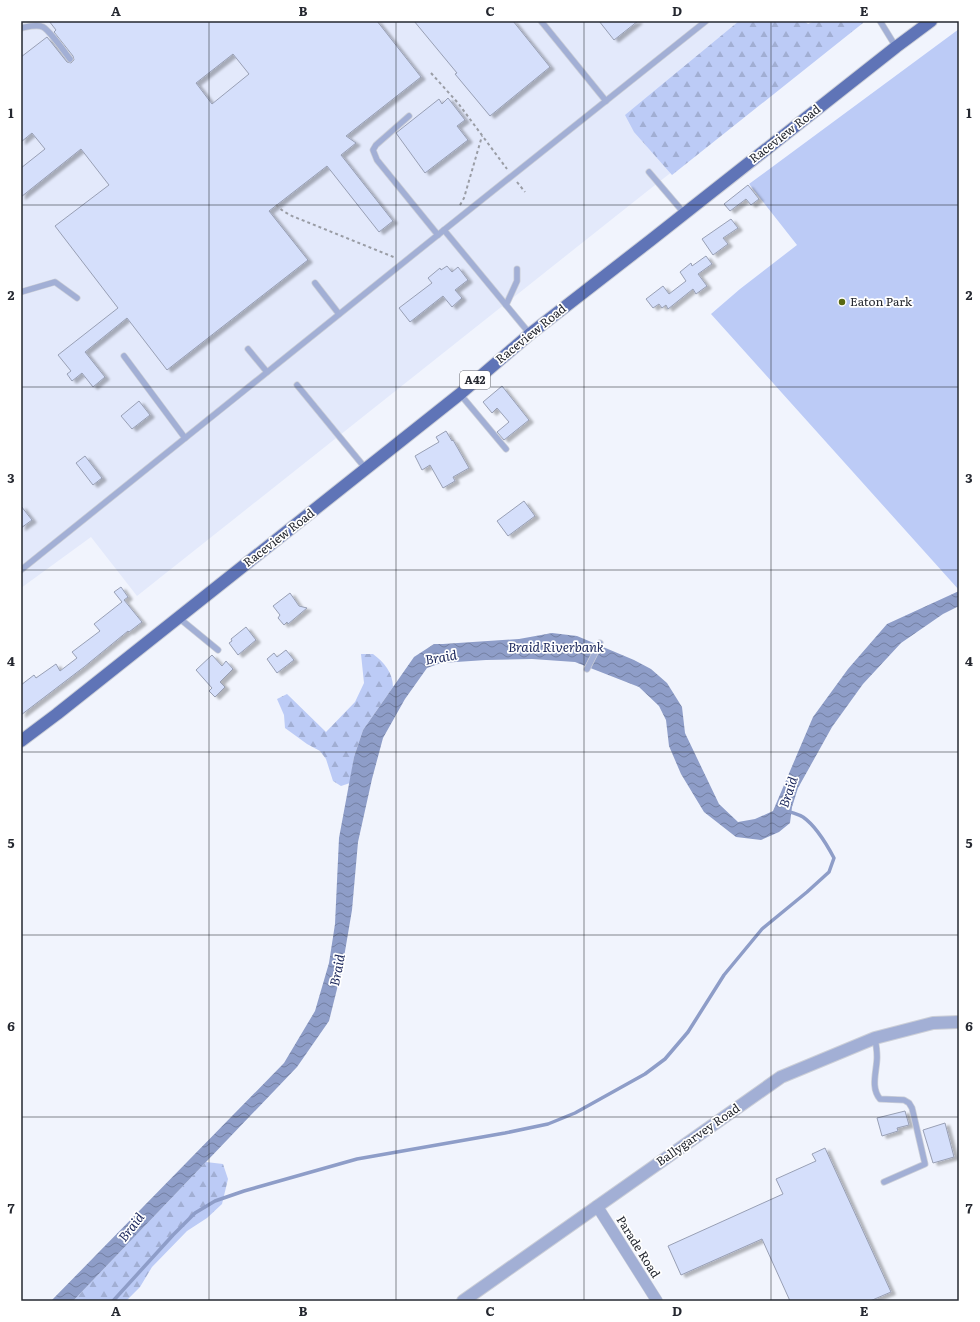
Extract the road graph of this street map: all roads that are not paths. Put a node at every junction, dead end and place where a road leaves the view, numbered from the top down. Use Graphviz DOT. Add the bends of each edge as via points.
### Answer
graph roads {
  1 [pos="541,21"];
  2 [pos="706,21"];
  3 [pos="880,21"];
  4 [pos="931,21"];
  5 [pos="21,28"];
  6 [pos="896,47"];
  7 [pos="70,59"];
  8 [pos="606,101"];
  9 [pos="409,116"];
  10 [pos="649,172"];
  11 [pos="684,214"];
  12 [pos="444,230"];
  13 [pos="438,235"];
  14 [pos="517,269"];
  15 [pos="315,283"];
  16 [pos="21,292"];
  17 [pos="78,298"];
  18 [pos="506,305"];
  19 [pos="339,314"];
  20 [pos="530,334"];
  21 [pos="248,349"];
  22 [pos="124,356"];
  23 [pos="266,372"];
  24 [pos="298,385"];
  25 [pos="460,394"];
  26 [pos="185,438"];
  27 [pos="506,449"];
  28 [pos="366,469"];
  29 [pos="21,570"];
  30 [pos="179,618"];
  31 [pos="600,643"];
  32 [pos="218,650"];
  33 [pos="587,669"];
  34 [pos="21,741"];
  35 [pos="959,1022"];
  36 [pos="875,1038"];
  37 [pos="884,1182"];
  38 [pos="597,1206"];
  39 [pos="462,1301"];
  40 [pos="657,1301"];
  1 -- 8 [label="lane"];
  2 -- 8 [label="lane"];
  3 -- 6 [label="lane"];
  4 -- 6 [label="main road, Raceview Road / A42"];
  5 -- 7 [label="lane" via="43,27"];
  6 -- 11 [label="main road, Raceview Road / A42"];
  8 -- 12 [label="lane"];
  9 -- 13 [label="lane" via="373,150 377,160"];
  10 -- 11 [label="lane"];
  11 -- 20 [label="main road, Raceview Road / A42"];
  12 -- 13 [label="lane"];
  12 -- 18 [label="lane"];
  13 -- 19 [label="lane"];
  14 -- 18 [label="lane" via="517,281"];
  15 -- 19 [label="lane"];
  16 -- 17 [label="lane" via="55,282"];
  18 -- 20 [label="lane"];
  19 -- 23 [label="lane"];
  20 -- 25 [label="main road, Raceview Road / A42"];
  21 -- 23 [label="lane"];
  22 -- 26 [label="lane"];
  23 -- 26 [label="lane"];
  24 -- 28 [label="lane"];
  25 -- 27 [label="lane"];
  25 -- 28 [label="main road, Raceview Road / A42"];
  26 -- 29 [label="lane"];
  28 -- 30 [label="main road, Raceview Road / A42"];
  30 -- 32 [label="lane"];
  30 -- 34 [label="main road, Raceview Road / A42"];
  31 -- 33 [label="lane"];
  35 -- 36 [label="street, Ballygarvey Road" via="933,1023"];
  36 -- 37 [label="lane" via="877,1058 874,1083 877,1096 880,1099 904,1100 912,1108 925,1164"];
  36 -- 38 [label="street, Ballygarvey Road" via="781,1077"];
  38 -- 39 [label="street, Ballygarvey Road"];
  38 -- 40 [label="street, Parade Road"];
}
